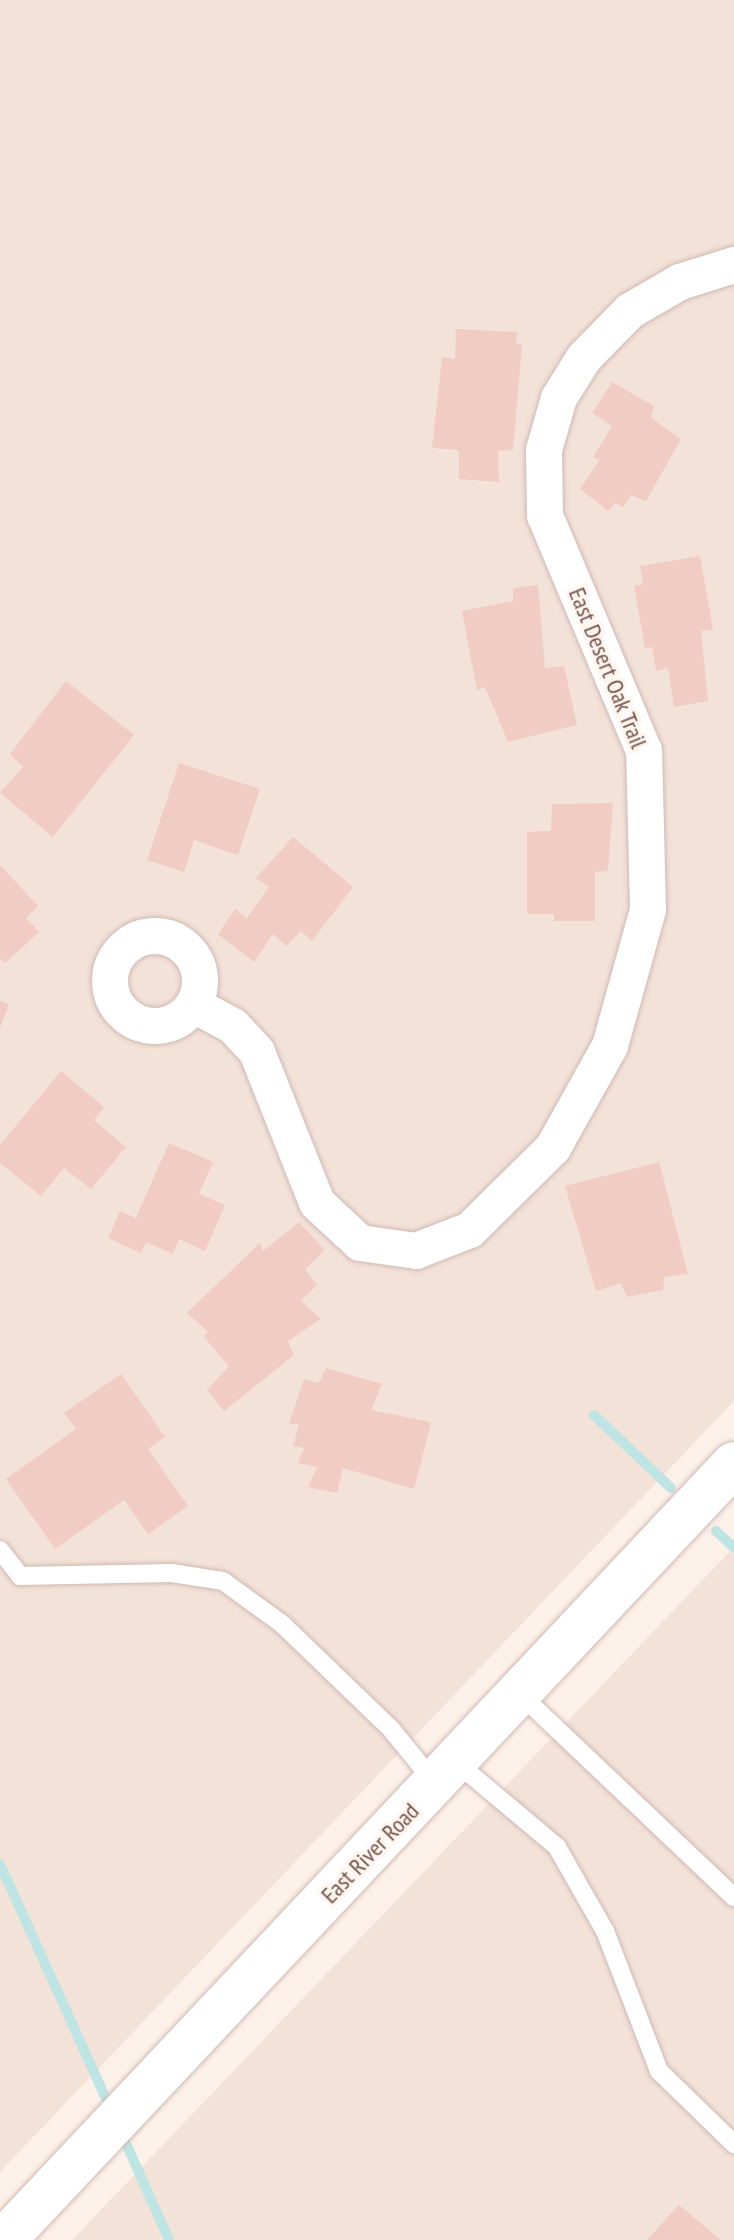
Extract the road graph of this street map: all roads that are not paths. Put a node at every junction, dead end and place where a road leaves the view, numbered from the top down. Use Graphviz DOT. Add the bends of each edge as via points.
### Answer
graph roads {
  1 [pos="734,265"];
  2 [pos="194,1005"];
  3 [pos="734,1464"];
  4 [pos="0,1550"];
  5 [pos="521,1695"];
  6 [pos="447,1774"];
  7 [pos="734,1897"];
  8 [pos="734,2144"];
  9 [pos="4,2240"];
  1 -- 2 [label="street, East Desert Oak Trail" via="680,282 630,311 584,358 559,398 544,450 545,516 644,751 648,910 610,1046 553,1148 470,1230 416,1251 360,1243 317,1203 257,1052 233,1026"];
  3 -- 5 [label="street, East River Road"];
  4 -- 6 [label="lane" via="20,1576 172,1573 223,1581 293,1635 391,1729"];
  5 -- 6 [label="street, East River Road"];
  5 -- 7 [label="lane"];
  6 -- 8 [label="lane" via="557,1847 605,1931 659,2071"];
  6 -- 9 [label="street, East River Road"];
}
